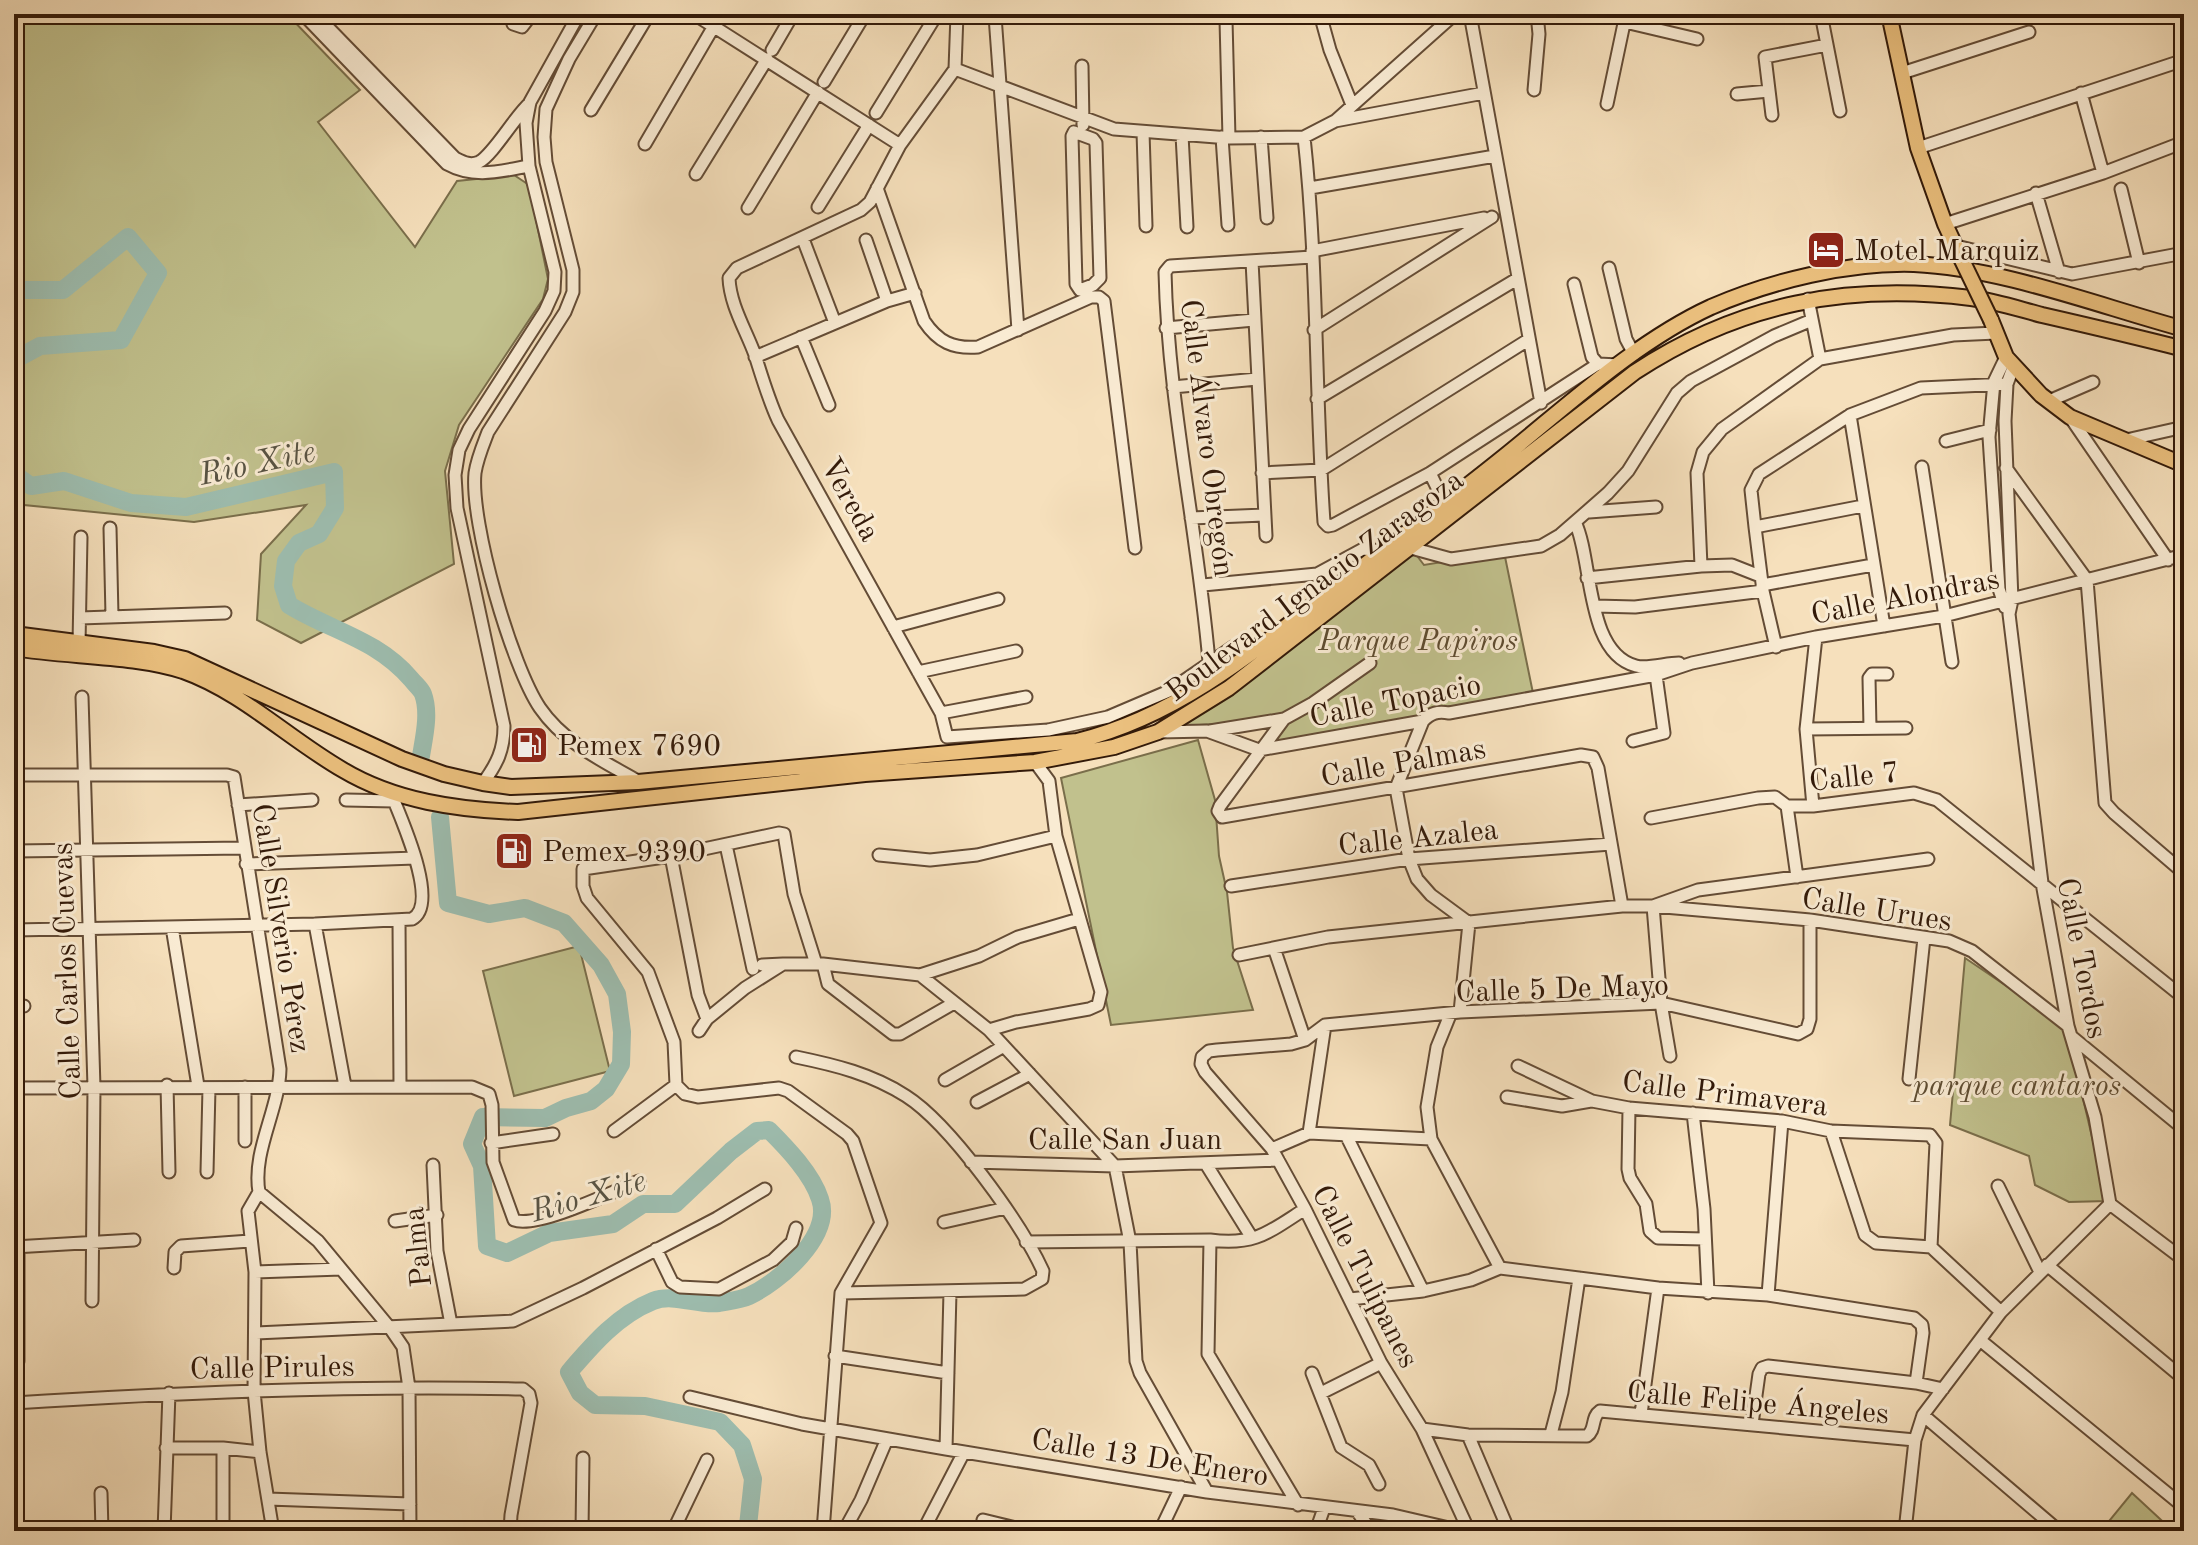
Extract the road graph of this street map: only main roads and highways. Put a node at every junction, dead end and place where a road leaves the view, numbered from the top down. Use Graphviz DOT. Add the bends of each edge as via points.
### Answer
graph roads {
  1 [pos="1889,14"];
  2 [pos="1711,308"];
  3 [pos="1718,326"];
  4 [pos="2184,329"];
  5 [pos="2184,349"];
  6 [pos="2184,465"];
  7 [pos="14,634"];
  8 [pos="14,648"];
  9 [pos="304,714"];
  10 [pos="293,737"];
  1 -- 6 [label="main road, bridge" via="1918,148 1945,224 2010,361 2070,417"];
  2 -- 3 [label="main road"];
  2 -- 4 [label="main road, Boulevard Ignacio Zaragoza" via="1844,268 1913,264 1983,272"];
  2 -- 9 [label="main road, Boulevard Ignacio Zaragoza" via="1619,365 1262,646 1181,700 1129,725 1077,741 534,787 483,783 402,759"];
  3 -- 5 [label="main road, Boulevard Ignacio Zaragoza" via="1808,299 1898,292 1974,299"];
  3 -- 10 [label="main road, Boulevard Ignacio Zaragoza" via="1635,372 1229,688 1158,732 1114,747 1035,762 865,774 518,812 392,796"];
  7 -- 9 [label="main road, Boulevard Ignacio Zaragoza" via="185,659"];
  8 -- 10 [label="main road, Boulevard Ignacio Zaragoza" via="182,671 237,698"];
  9 -- 10 [label="main road"];
}
